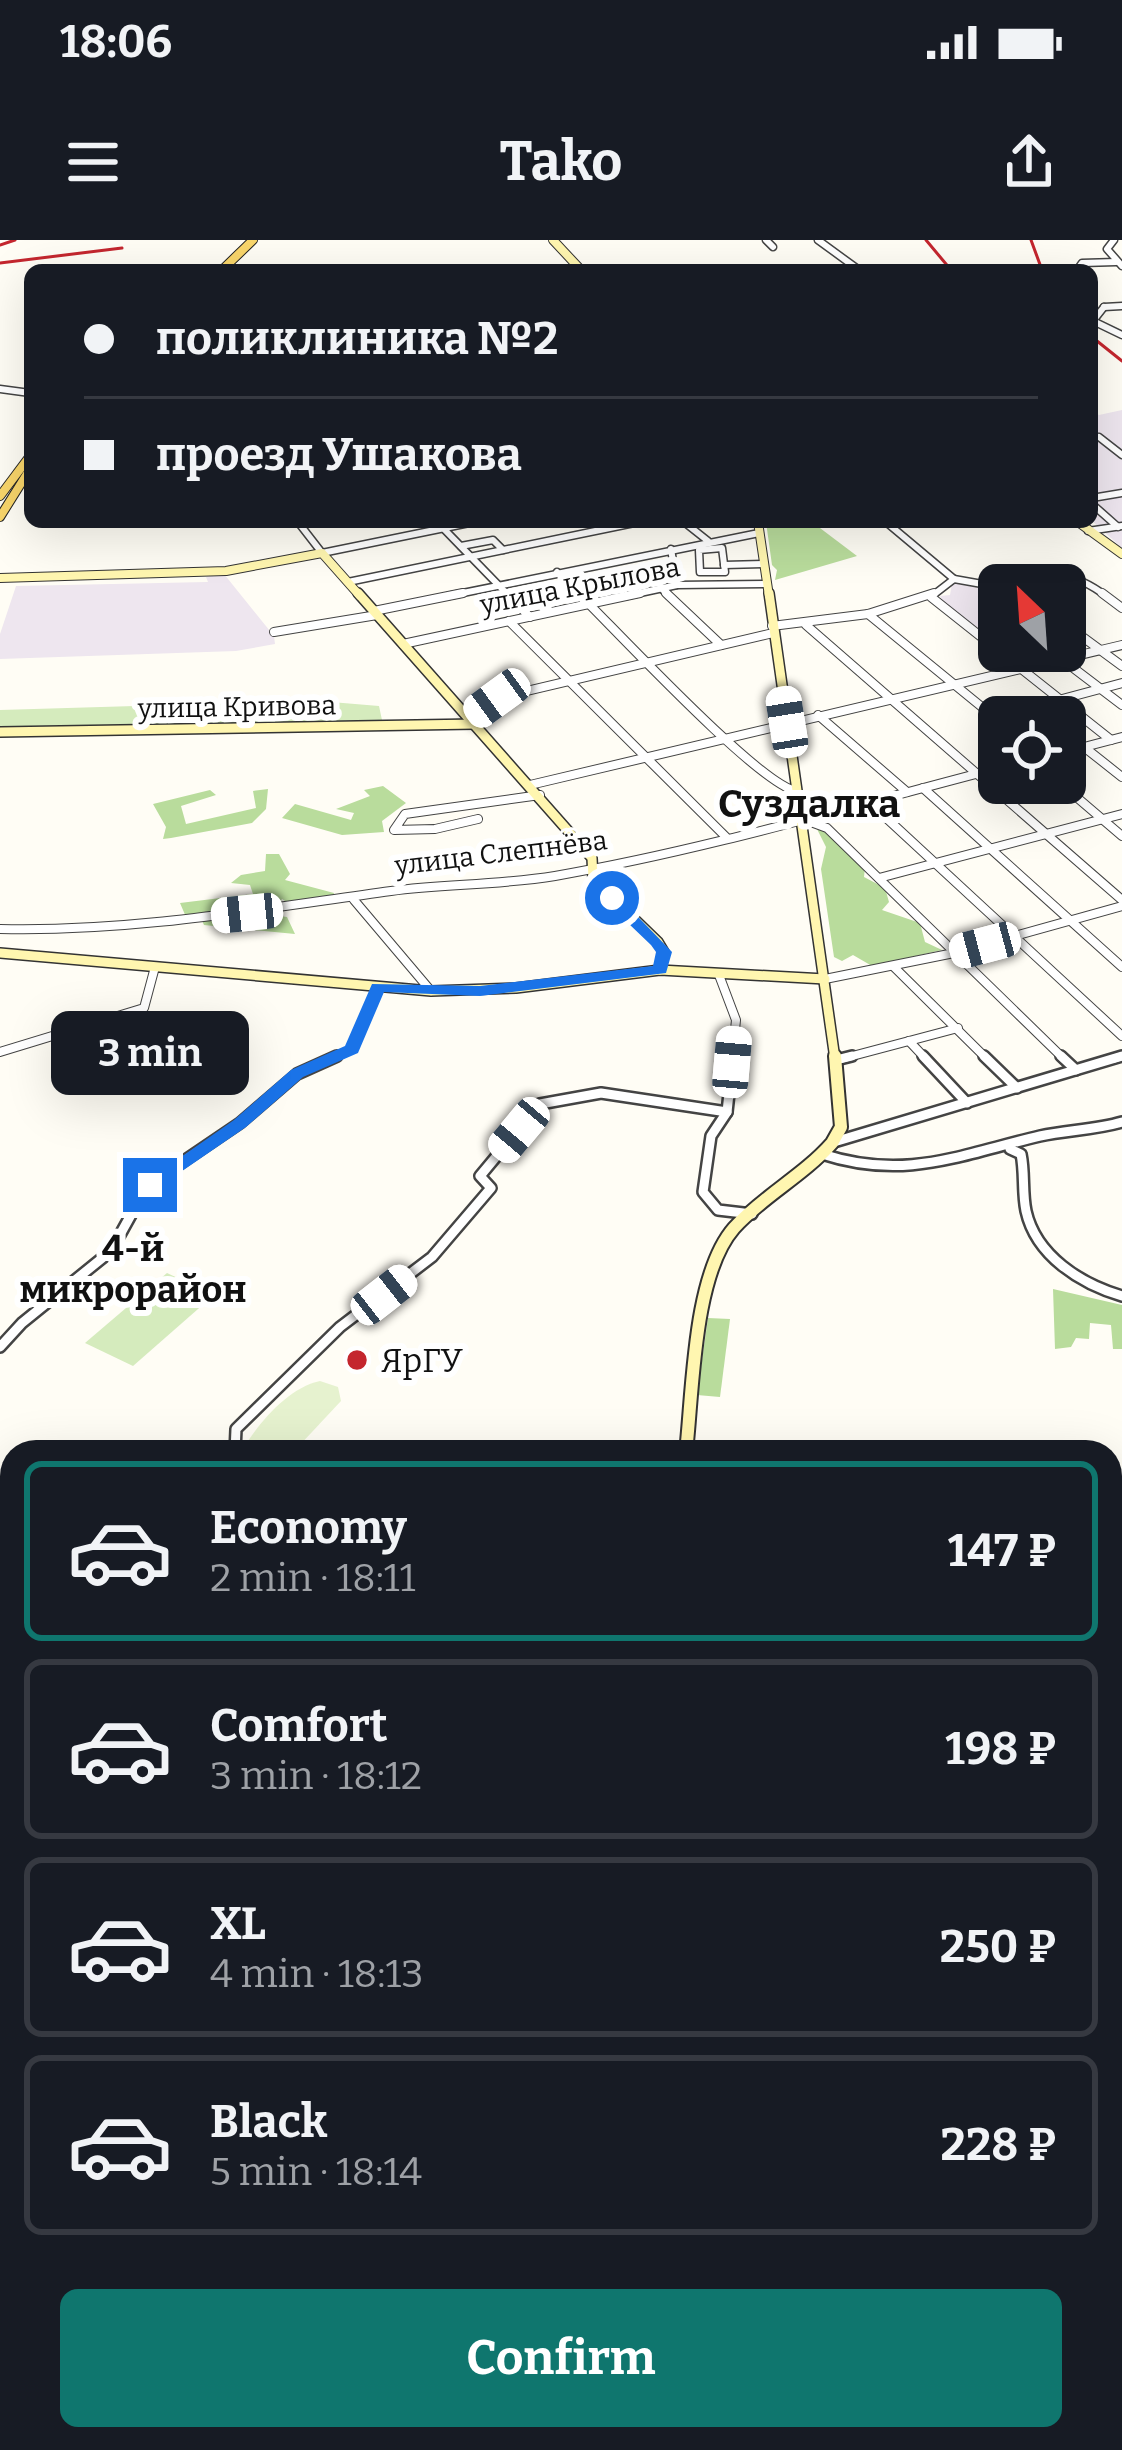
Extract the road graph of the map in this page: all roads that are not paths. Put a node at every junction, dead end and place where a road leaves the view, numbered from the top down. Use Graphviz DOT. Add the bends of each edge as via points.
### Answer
graph roads {
  1 [pos="258,240"];
  2 [pos="553,240"];
  3 [pos="766,240"];
  4 [pos="818,240"];
  5 [pos="1114,240"];
  6 [pos="773,247"];
  7 [pos="233,264"];
  8 [pos="575,264"];
  9 [pos="852,264"];
  10 [pos="1081,264"];
  11 [pos="1120,264"];
  12 [pos="1099,437"];
  13 [pos="1122,455"];
  14 [pos="24,463"];
  15 [pos="24,478"];
  16 [pos="0,496"];
  17 [pos="1,513"];
  18 [pos="1120,526"];
  19 [pos="303,528"];
  20 [pos="418,528"];
  21 [pos="443,528"];
  22 [pos="610,528"];
  23 [pos="689,528"];
  24 [pos="759,528"];
  25 [pos="893,528"];
  26 [pos="1085,528"];
  27 [pos="1088,531"];
  28 [pos="422,532"];
  29 [pos="704,544"];
  30 [pos="460,546"];
  31 [pos="671,549"];
  32 [pos="503,550"];
  33 [pos="322,553"];
  34 [pos="1122,554"];
  35 [pos="471,557"];
  36 [pos="724,565"];
  37 [pos="763,565"];
  38 [pos="557,572"];
  39 [pos="700,572"];
  40 [pos="0,578"];
  41 [pos="954,579"];
  42 [pos="676,581"];
  43 [pos="348,582"];
  44 [pos="1086,582"];
  45 [pos="498,584"];
  46 [pos="766,584"];
  47 [pos="978,586"];
  48 [pos="662,588"];
  49 [pos="931,597"];
  50 [pos="586,604"];
  51 [pos="1122,608"];
  52 [pos="375,613"];
  53 [pos="868,614"];
  54 [pos="530,616"];
  55 [pos="509,621"];
  56 [pos="806,625"];
  57 [pos="772,630"];
  58 [pos="274,632"];
  59 [pos="978,635"];
  60 [pos="1086,640"];
  61 [pos="404,644"];
  62 [pos="721,645"];
  63 [pos="1122,645"];
  64 [pos="1100,650"];
  65 [pos="1086,653"];
  66 [pos="649,665"];
  67 [pos="1122,666"];
  68 [pos="998,672"];
  69 [pos="1024,672"];
  70 [pos="1079,672"];
  71 [pos="570,682"];
  72 [pos="956,683"];
  73 [pos="1122,683"];
  74 [pos="1100,689"];
  75 [pos="1056,696"];
  76 [pos="1072,696"];
  77 [pos="886,698"];
  78 [pos="978,702"];
  79 [pos="1122,705"];
  80 [pos="818,715"];
  81 [pos="1086,720"];
  82 [pos="472,721"];
  83 [pos="787,722"];
  84 [pos="0,732"];
  85 [pos="724,736"];
  86 [pos="1122,737"];
  87 [pos="1111,740"];
  88 [pos="1086,746"];
  89 [pos="1086,749"];
  90 [pos="646,756"];
  91 [pos="977,773"];
  92 [pos="1122,778"];
  93 [pos="530,784"];
  94 [pos="923,788"];
  95 [pos="797,791"];
  96 [pos="907,792"];
  97 [pos="540,795"];
  98 [pos="869,802"];
  99 [pos="1084,804"];
  100 [pos="1122,814"];
  101 [pos="800,818"];
  102 [pos="478,819"];
  103 [pos="1102,819"];
  104 [pos="1046,834"];
  105 [pos="1122,836"];
  106 [pos="726,837"];
  107 [pos="991,849"];
  108 [pos="936,863"];
  109 [pos="591,869"];
  110 [pos="879,878"];
  111 [pos="354,900"];
  112 [pos="1122,903"];
  113 [pos="1070,921"];
  114 [pos="0,929"];
  115 [pos="1016,936"];
  116 [pos="0,953"];
  117 [pos="954,953"];
  118 [pos="155,967"];
  119 [pos="895,967"];
  120 [pos="1122,967"];
  121 [pos="660,970"];
  122 [pos="719,974"];
  123 [pos="825,979"];
  124 [pos="378,987"];
  125 [pos="431,991"];
  126 [pos="958,1028"];
  127 [pos="1122,1036"];
  128 [pos="909,1041"];
  129 [pos="0,1052"];
  130 [pos="1122,1056"];
  131 [pos="836,1060"];
  132 [pos="1076,1070"];
  133 [pos="1017,1088"];
  134 [pos="968,1103"];
  135 [pos="727,1112"];
  136 [pos="1122,1122"];
  137 [pos="834,1142"];
  138 [pos="1008,1148"];
  139 [pos="822,1154"];
  140 [pos="752,1214"];
  141 [pos="1122,1296"];
  142 [pos="0,1347"];
  143 [pos="236,1440"];
  144 [pos="688,1440"];
  1 -- 7 [label="main road"];
  2 -- 8 [label="street"];
  3 -- 6 [label="street"];
  4 -- 9 [label="street"];
  5 -- 11 [label="street" via="1107,247"];
  10 -- 11 [label="street"];
  12 -- 13 [label="street"];
  14 -- 16 [label="main road"];
  15 -- 17 [label="main road"];
  18 -- 27 [label="street"];
  19 -- 33 [label="street"];
  20 -- 28 [label="street"];
  21 -- 28 [label="street"];
  21 -- 30 [label="street"];
  22 -- 32 [label="street"];
  23 -- 29 [label="street"];
  24 -- 29 [label="street"];
  24 -- 37 [label="street"];
  25 -- 41 [label="street"];
  26 -- 27 [label="street"];
  27 -- 34 [label="street"];
  28 -- 33 [label="street"];
  29 -- 31 [label="street"];
  29 -- 36 [label="street" via="722,548"];
  29 -- 39 [label="street"];
  30 -- 32 [label="street" via="493,540"];
  30 -- 35 [label="street"];
  31 -- 38 [label="street"];
  31 -- 42 [label="street"];
  32 -- 35 [label="street"];
  33 -- 40 [label="street" via="226,572"];
  33 -- 43 [label="street"];
  35 -- 43 [label="street"];
  35 -- 45 [label="street"];
  36 -- 37 [label="street"];
  36 -- 39 [label="street" via="725,572"];
  37 -- 46 [label="street"];
  38 -- 45 [label="street"];
  38 -- 50 [label="street"];
  39 -- 42 [label="street"];
  41 -- 47 [label="street"];
  41 -- 49 [label="street, улица Кривова"];
  42 -- 46 [label="street, улица Крылова"];
  42 -- 48 [label="street, улица Крылова"];
  43 -- 52 [label="street"];
  44 -- 51 [label="street"];
  45 -- 52 [label="street"];
  45 -- 54 [label="street"];
  46 -- 57 [label="street"];
  48 -- 50 [label="street, улица Крылова"];
  48 -- 62 [label="street"];
  49 -- 53 [label="street, улица Кривова"];
  49 -- 59 [label="street"];
  50 -- 54 [label="street, улица Крылова"];
  50 -- 66 [label="street"];
  52 -- 58 [label="street"];
  52 -- 61 [label="street"];
  53 -- 56 [label="street, улица Кривова"];
  53 -- 72 [label="street"];
  54 -- 55 [label="street, улица Крылова"];
  55 -- 61 [label="street, улица Крылова"];
  55 -- 71 [label="street"];
  56 -- 57 [label="street, улица Кривова"];
  56 -- 77 [label="street"];
  57 -- 62 [label="street, улица Кривова"];
  57 -- 83 [label="street"];
  60 -- 64 [label="street"];
  61 -- 82 [label="street"];
  62 -- 66 [label="street, улица Кривова"];
  63 -- 64 [label="street"];
  64 -- 65 [label="street"];
  64 -- 67 [label="street"];
  66 -- 71 [label="street, улица Кривова"];
  66 -- 85 [label="street"];
  68 -- 72 [label="street"];
  69 -- 75 [label="street"];
  70 -- 74 [label="street"];
  71 -- 82 [label="street, улица Кривова" via="497,698"];
  71 -- 90 [label="street"];
  72 -- 77 [label="street"];
  72 -- 78 [label="street"];
  73 -- 74 [label="street"];
  74 -- 76 [label="street"];
  74 -- 79 [label="street"];
  77 -- 80 [label="street"];
  77 -- 91 [label="street"];
  80 -- 83 [label="street"];
  80 -- 96 [label="street"];
  81 -- 87 [label="street"];
  82 -- 84 [label="street, улица Кривова"];
  82 -- 93 [label="street"];
  83 -- 85 [label="street"];
  83 -- 95 [label="street"];
  85 -- 90 [label="street"];
  85 -- 95 [label="street"];
  86 -- 87 [label="street"];
  87 -- 88 [label="street"];
  89 -- 92 [label="street"];
  90 -- 93 [label="street"];
  90 -- 106 [label="street"];
  91 -- 94 [label="street, улица Слепнёва"];
  91 -- 104 [label="street"];
  93 -- 97 [label="street"];
  94 -- 96 [label="street, улица Слепнёва"];
  94 -- 107 [label="street"];
  95 -- 101 [label="street"];
  96 -- 98 [label="street, улица Слепнёва"];
  97 -- 102 [label="street" via="405,814 394,830"];
  97 -- 109 [label="street" via="592,859"];
  98 -- 101 [label="street, улица Слепнёва"];
  98 -- 108 [label="street"];
  99 -- 103 [label="street"];
  100 -- 103 [label="street"];
  101 -- 106 [label="street, улица Слепнёва"];
  101 -- 110 [label="street" via="827,828"];
  101 -- 123 [label="street"];
  103 -- 104 [label="street"];
  103 -- 105 [label="street"];
  104 -- 107 [label="street"];
  104 -- 112 [label="street"];
  106 -- 109 [label="street, улица Слепнёва"];
  107 -- 108 [label="street"];
  107 -- 113 [label="street"];
  108 -- 110 [label="street"];
  108 -- 115 [label="street"];
  109 -- 111 [label="street, улица Слепнёва"];
  109 -- 121 [label="street" via="592,879 658,942"];
  110 -- 117 [label="street"];
  111 -- 114 [label="street, улица Слепнёва" via="84,931"];
  111 -- 125 [label="street"];
  112 -- 113 [label="street"];
  113 -- 115 [label="street"];
  113 -- 120 [label="street"];
  115 -- 117 [label="street"];
  115 -- 127 [label="street"];
  116 -- 118 [label="street"];
  117 -- 119 [label="street"];
  117 -- 132 [label="street"];
  118 -- 124 [label="street"];
  118 -- 129 [label="street" via="144,1007"];
  119 -- 123 [label="street"];
  119 -- 126 [label="street"];
  121 -- 122 [label="street"];
  121 -- 125 [label="street"];
  122 -- 123 [label="street"];
  122 -- 135 [label="street" via="736,1020"];
  123 -- 131 [label="street"];
  124 -- 125 [label="street"];
  124 -- 142 [label="street" via="352,1049 297,1074 147,1186 111,1251"];
  126 -- 128 [label="street"];
  126 -- 133 [label="street"];
  128 -- 131 [label="street"];
  128 -- 134 [label="street"];
  130 -- 132 [label="street"];
  131 -- 137 [label="street" via="842,1110"];
  132 -- 133 [label="street"];
  133 -- 134 [label="street"];
  134 -- 137 [label="street"];
  135 -- 140 [label="street" via="711,1136 704,1192 718,1210"];
  135 -- 143 [label="street" via="601,1093 540,1105 480,1176 491,1188 432,1257 340,1328 236,1429"];
  136 -- 138 [label="street"];
  137 -- 139 [label="street"];
  138 -- 139 [label="street" via="903,1169"];
  138 -- 141 [label="street" via="1021,1154 1026,1211 1048,1250 1097,1291"];
  139 -- 140 [label="street"];
  140 -- 144 [label="street" via="714,1261"];
}
